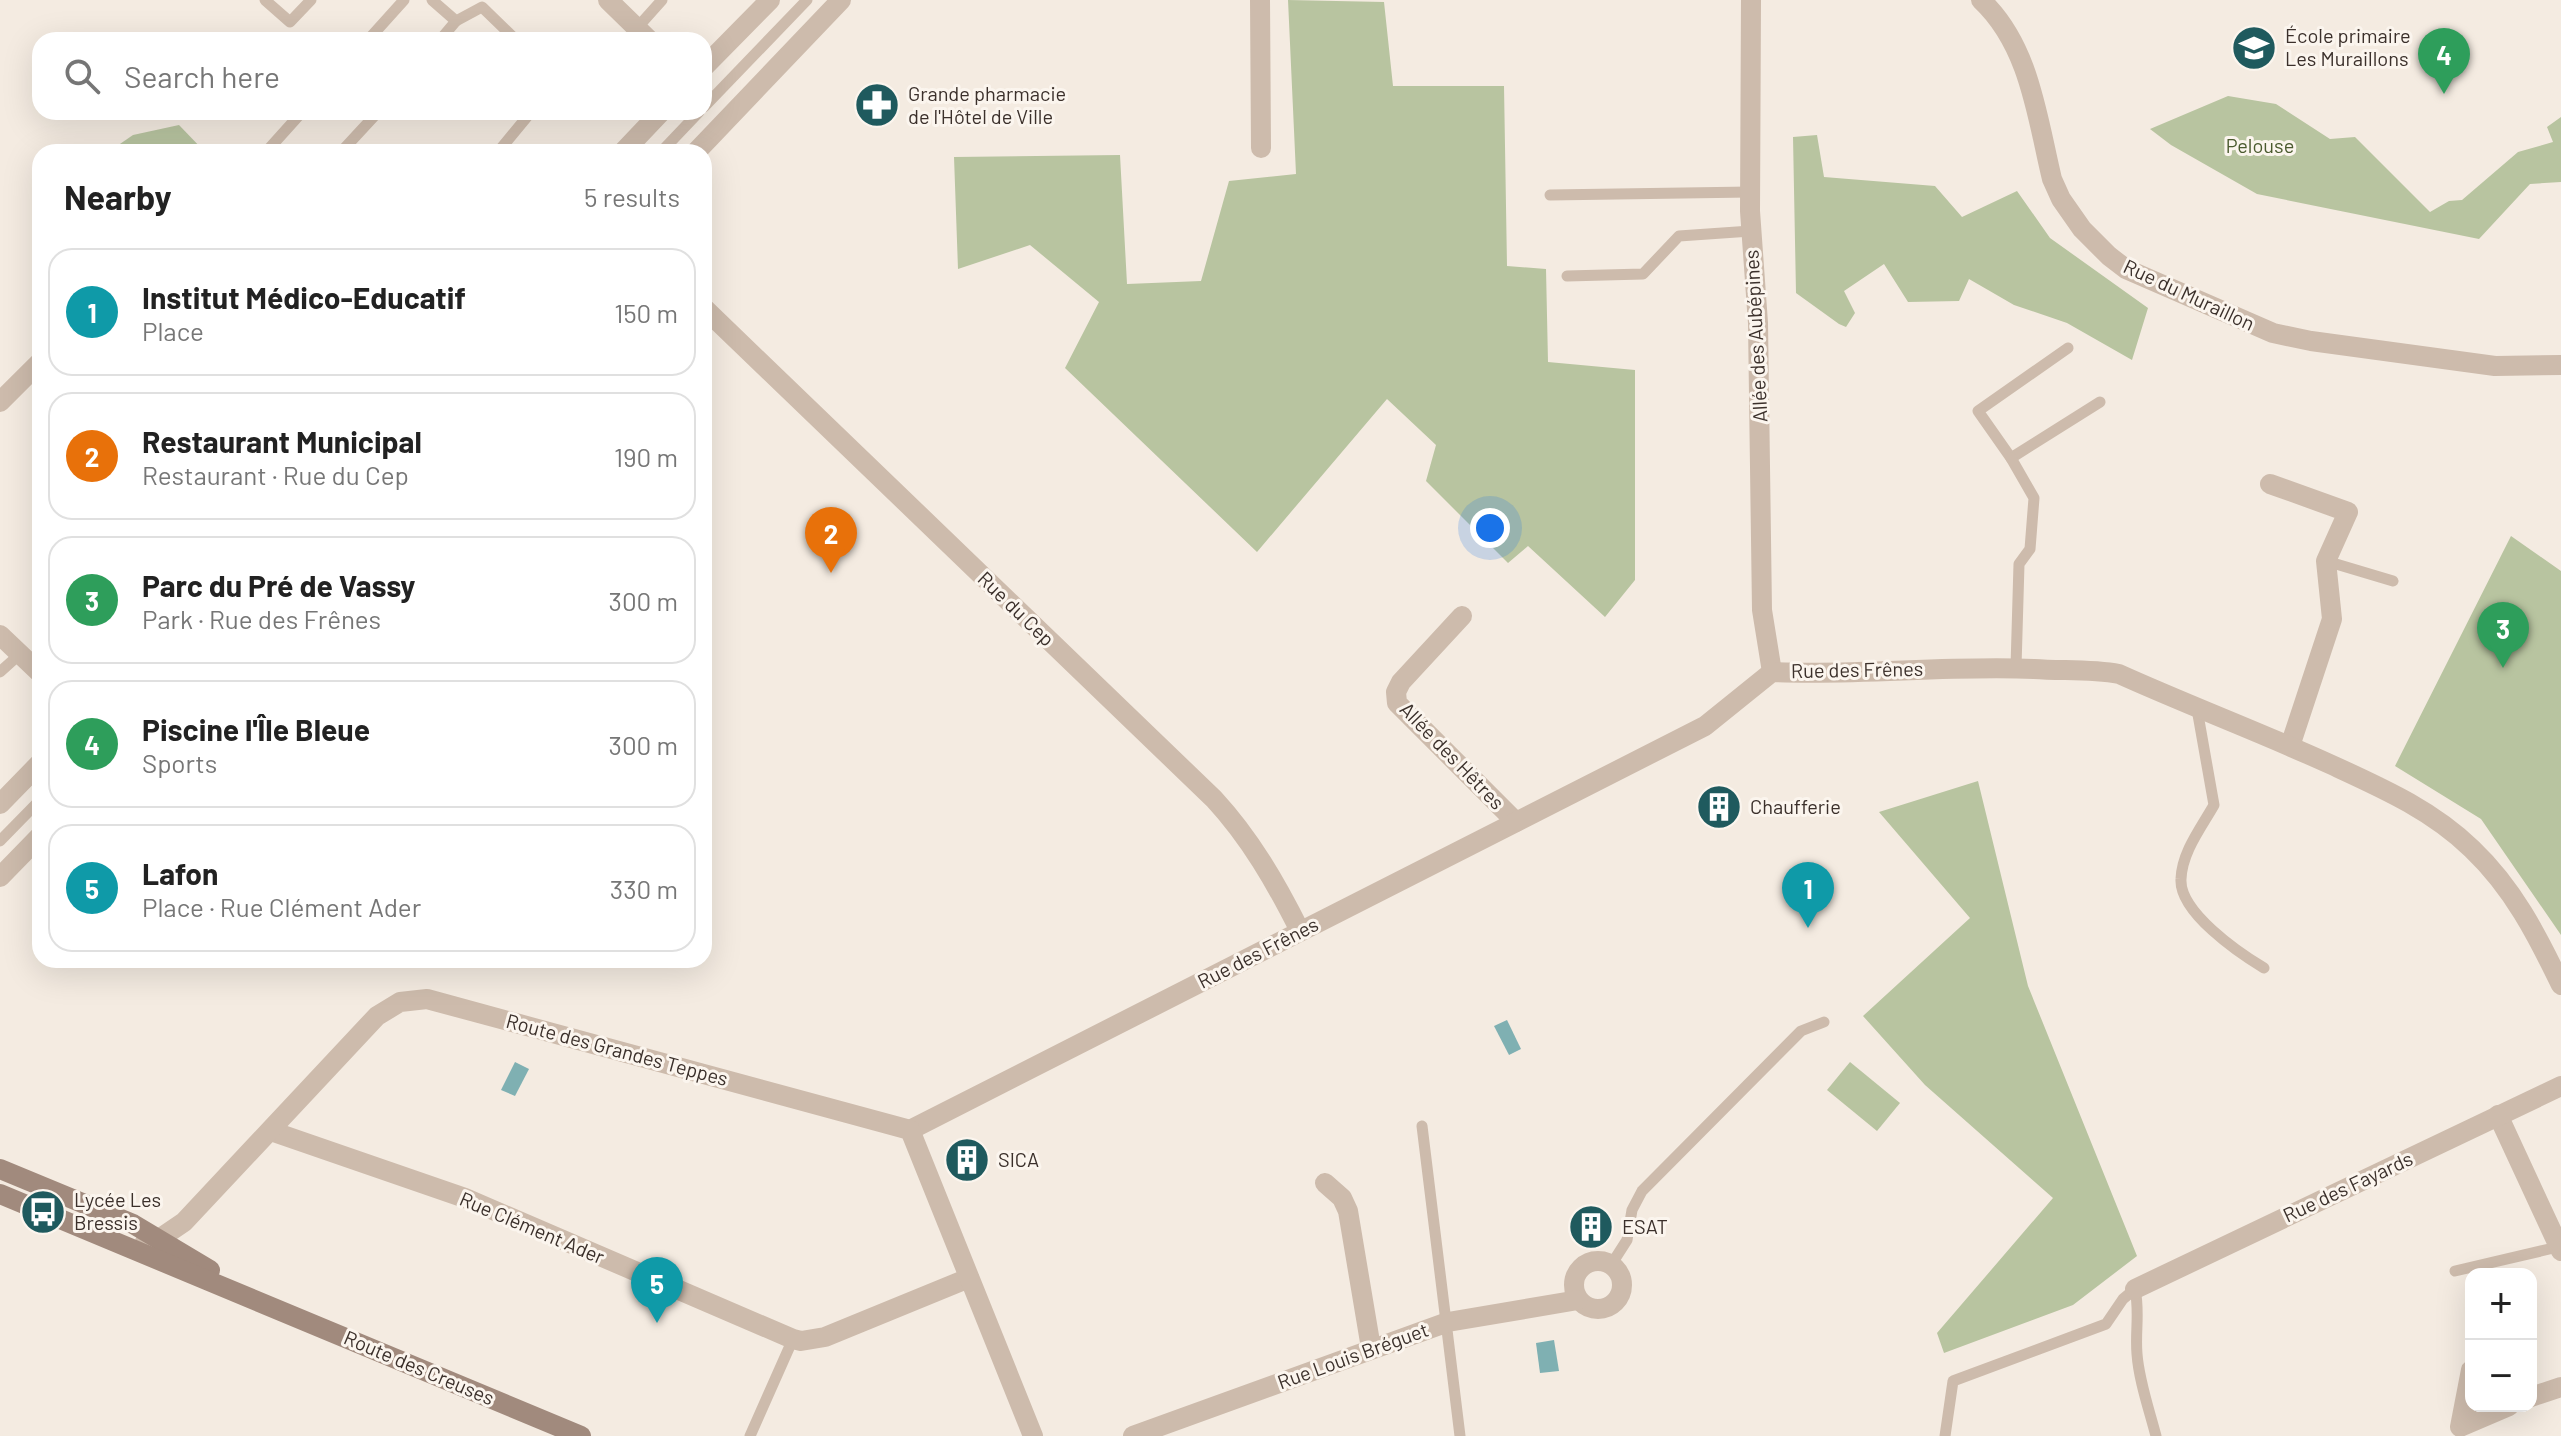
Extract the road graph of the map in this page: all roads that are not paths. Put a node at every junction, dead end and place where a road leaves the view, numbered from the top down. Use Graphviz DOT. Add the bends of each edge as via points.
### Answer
graph roads {
  1 [pos="265,0"];
  2 [pos="311,0"];
  3 [pos="404,0"];
  4 [pos="432,0"];
  5 [pos="608,0"];
  6 [pos="662,0"];
  7 [pos="770,0"];
  8 [pos="807,0"];
  9 [pos="841,0"];
  10 [pos="1260,0"];
  11 [pos="1751,0"];
  12 [pos="1981,0"];
  13 [pos="456,21"];
  14 [pos="375,32"];
  15 [pos="447,32"];
  16 [pos="508,32"];
  17 [pos="641,32"];
  18 [pos="644,32"];
  19 [pos="712,59"];
  20 [pos="712,99"];
  21 [pos="295,120"];
  22 [pos="371,120"];
  23 [pos="524,120"];
  24 [pos="653,120"];
  25 [pos="691,120"];
  26 [pos="273,144"];
  27 [pos="348,144"];
  28 [pos="505,144"];
  29 [pos="631,144"];
  30 [pos="669,144"];
  31 [pos="704,144"];
  32 [pos="1261,148"];
  33 [pos="1750,192"];
  34 [pos="1550,195"];
  35 [pos="1751,231"];
  36 [pos="1567,276"];
  37 [pos="712,316"];
  38 [pos="2068,348"];
  39 [pos="2561,365"];
  40 [pos="32,370"];
  41 [pos="0,402"];
  42 [pos="2100,402"];
  43 [pos="2011,458"];
  44 [pos="2270,484"];
  45 [pos="2326,561"];
  46 [pos="2393,581"];
  47 [pos="1462,616"];
  48 [pos="0,635"];
  49 [pos="20,654"];
  50 [pos="32,665"];
  51 [pos="2016,667"];
  52 [pos="0,672"];
  53 [pos="1772,672"];
  54 [pos="2197,709"];
  55 [pos="2290,746"];
  56 [pos="32,771"];
  57 [pos="0,804"];
  58 [pos="32,808"];
  59 [pos="1516,822"];
  60 [pos="0,841"];
  61 [pos="32,844"];
  62 [pos="0,877"];
  63 [pos="1300,931"];
  64 [pos="2264,968"];
  65 [pos="2561,985"];
  66 [pos="1824,1022"];
  67 [pos="2561,1086"];
  68 [pos="2498,1115"];
  69 [pos="1422,1126"];
  70 [pos="910,1130"];
  71 [pos="271,1131"];
  72 [pos="0,1169"];
  73 [pos="1325,1183"];
  74 [pos="0,1194"];
  75 [pos="91,1233"];
  76 [pos="159,1239"];
  77 [pos="2560,1249"];
  78 [pos="1611,1265"];
  79 [pos="2455,1271"];
  80 [pos="969,1278"];
  81 [pos="2135,1289"];
  82 [pos="257,1300"];
  83 [pos="1578,1300"];
  84 [pos="1448,1322"];
  85 [pos="793,1339"];
  86 [pos="1371,1348"];
  87 [pos="2561,1387"];
  88 [pos="2537,1392"];
  89 [pos="2465,1401"];
  90 [pos="2495,1412"];
  91 [pos="581,1436"];
  92 [pos="750,1436"];
  93 [pos="1033,1436"];
  94 [pos="1133,1436"];
  95 [pos="1460,1436"];
  96 [pos="1945,1436"];
  97 [pos="2156,1436"];
  1 -- 2 [label="lane" via="290,22"];
  3 -- 14 [label="lane"];
  4 -- 13 [label="lane"];
  5 -- 17 [label="street"];
  6 -- 18 [label="lane"];
  7 -- 19 [label="street"];
  8 -- 20 [label="lane"];
  9 -- 31 [label="street"];
  10 -- 32 [label="street"];
  11 -- 33 [label="street, Allée des Aubépines"];
  12 -- 39 [label="street, Rue du Muraillon" via="1996,13 2018,50 2061,199 2095,244 2126,269 2273,333 2495,366"];
  13 -- 15 [label="lane"];
  13 -- 16 [label="lane" via="482,7"];
  21 -- 26 [label="lane"];
  22 -- 27 [label="lane"];
  23 -- 28 [label="lane"];
  24 -- 29 [label="street"];
  25 -- 30 [label="lane"];
  33 -- 34 [label="lane"];
  33 -- 35 [label="street, Allée des Aubépines"];
  35 -- 36 [label="lane" via="1679,236 1643,274"];
  35 -- 53 [label="street, Allée des Aubépines" via="1758,323 1762,610"];
  37 -- 63 [label="street, Rue du Cep" via="1214,799 1256,852"];
  38 -- 43 [label="lane" via="1978,411"];
  40 -- 41 [label="street"];
  42 -- 43 [label="lane"];
  43 -- 51 [label="lane" via="2034,498 2030,549 2019,564"];
  44 -- 45 [label="street" via="2348,512"];
  45 -- 46 [label="lane"];
  45 -- 55 [label="street" via="2332,619"];
  47 -- 59 [label="street, Allée des Hêtres" via="1401,682 1397,703"];
  48 -- 49 [label="street"];
  49 -- 50 [label="street"];
  49 -- 52 [label="lane"];
  51 -- 53 [label="street, Rue des Frênes"];
  51 -- 54 [label="street, Rue des Frênes" via="2119,674"];
  53 -- 59 [label="street, Rue des Frênes" via="1705,726"];
  54 -- 55 [label="street, Rue des Frênes"];
  54 -- 64 [label="lane" via="2214,805 2189,849 2180,882 2194,915"];
  55 -- 65 [label="street, Rue des Frênes" via="2390,791 2471,847 2522,908"];
  56 -- 57 [label="street"];
  58 -- 60 [label="lane"];
  59 -- 63 [label="street, Rue des Frênes"];
  61 -- 62 [label="street"];
  63 -- 70 [label="street, Rue des Frênes"];
  66 -- 78 [label="lane" via="1801,1031 1642,1191 1632,1210 1627,1240"];
  67 -- 68 [label="street, Rue des Fayards"];
  68 -- 77 [label="street"];
  68 -- 81 [label="street, Rue des Fayards"];
  69 -- 84 [label="lane"];
  70 -- 71 [label="street, Route des Grandes Teppes" via="427,999 400,1002 377,1016"];
  70 -- 80 [label="street"];
  71 -- 76 [label="street, Route des Grandes Teppes" via="184,1222"];
  71 -- 85 [label="street, Rue Clément Ader" via="465,1198"];
  72 -- 76 [label="main road, Route des Creuses"];
  73 -- 86 [label="street" via="1348,1211"];
  74 -- 75 [label="main road, Route des Creuses"];
  75 -- 76 [label="street" via="136,1244"];
  75 -- 82 [label="main road, Route des Creuses"];
  76 -- 82 [label="main road, Route des Creuses"];
  77 -- 79 [label="lane"];
  78 -- 83 [label="street" via="1593,1262 1580,1270 1574,1285"];
  78 -- 83 [label="street, Rue Louis Bréguet" via="1622,1283 1615,1303 1600,1310"];
  80 -- 85 [label="street" via="825,1337"];
  80 -- 93 [label="street"];
  81 -- 96 [label="lane" via="2106,1324 1953,1381"];
  81 -- 97 [label="lane" via="2140,1319 2137,1357"];
  82 -- 91 [label="main road, Route des Creuses"];
  83 -- 84 [label="street, Rue Louis Bréguet"];
  84 -- 86 [label="street, Rue Louis Bréguet"];
  84 -- 95 [label="lane"];
  85 -- 92 [label="lane"];
  86 -- 94 [label="street, Rue Louis Bréguet"];
  87 -- 88 [label="street"];
  89 -- 90 [label="street" via="2460,1427"];
}
